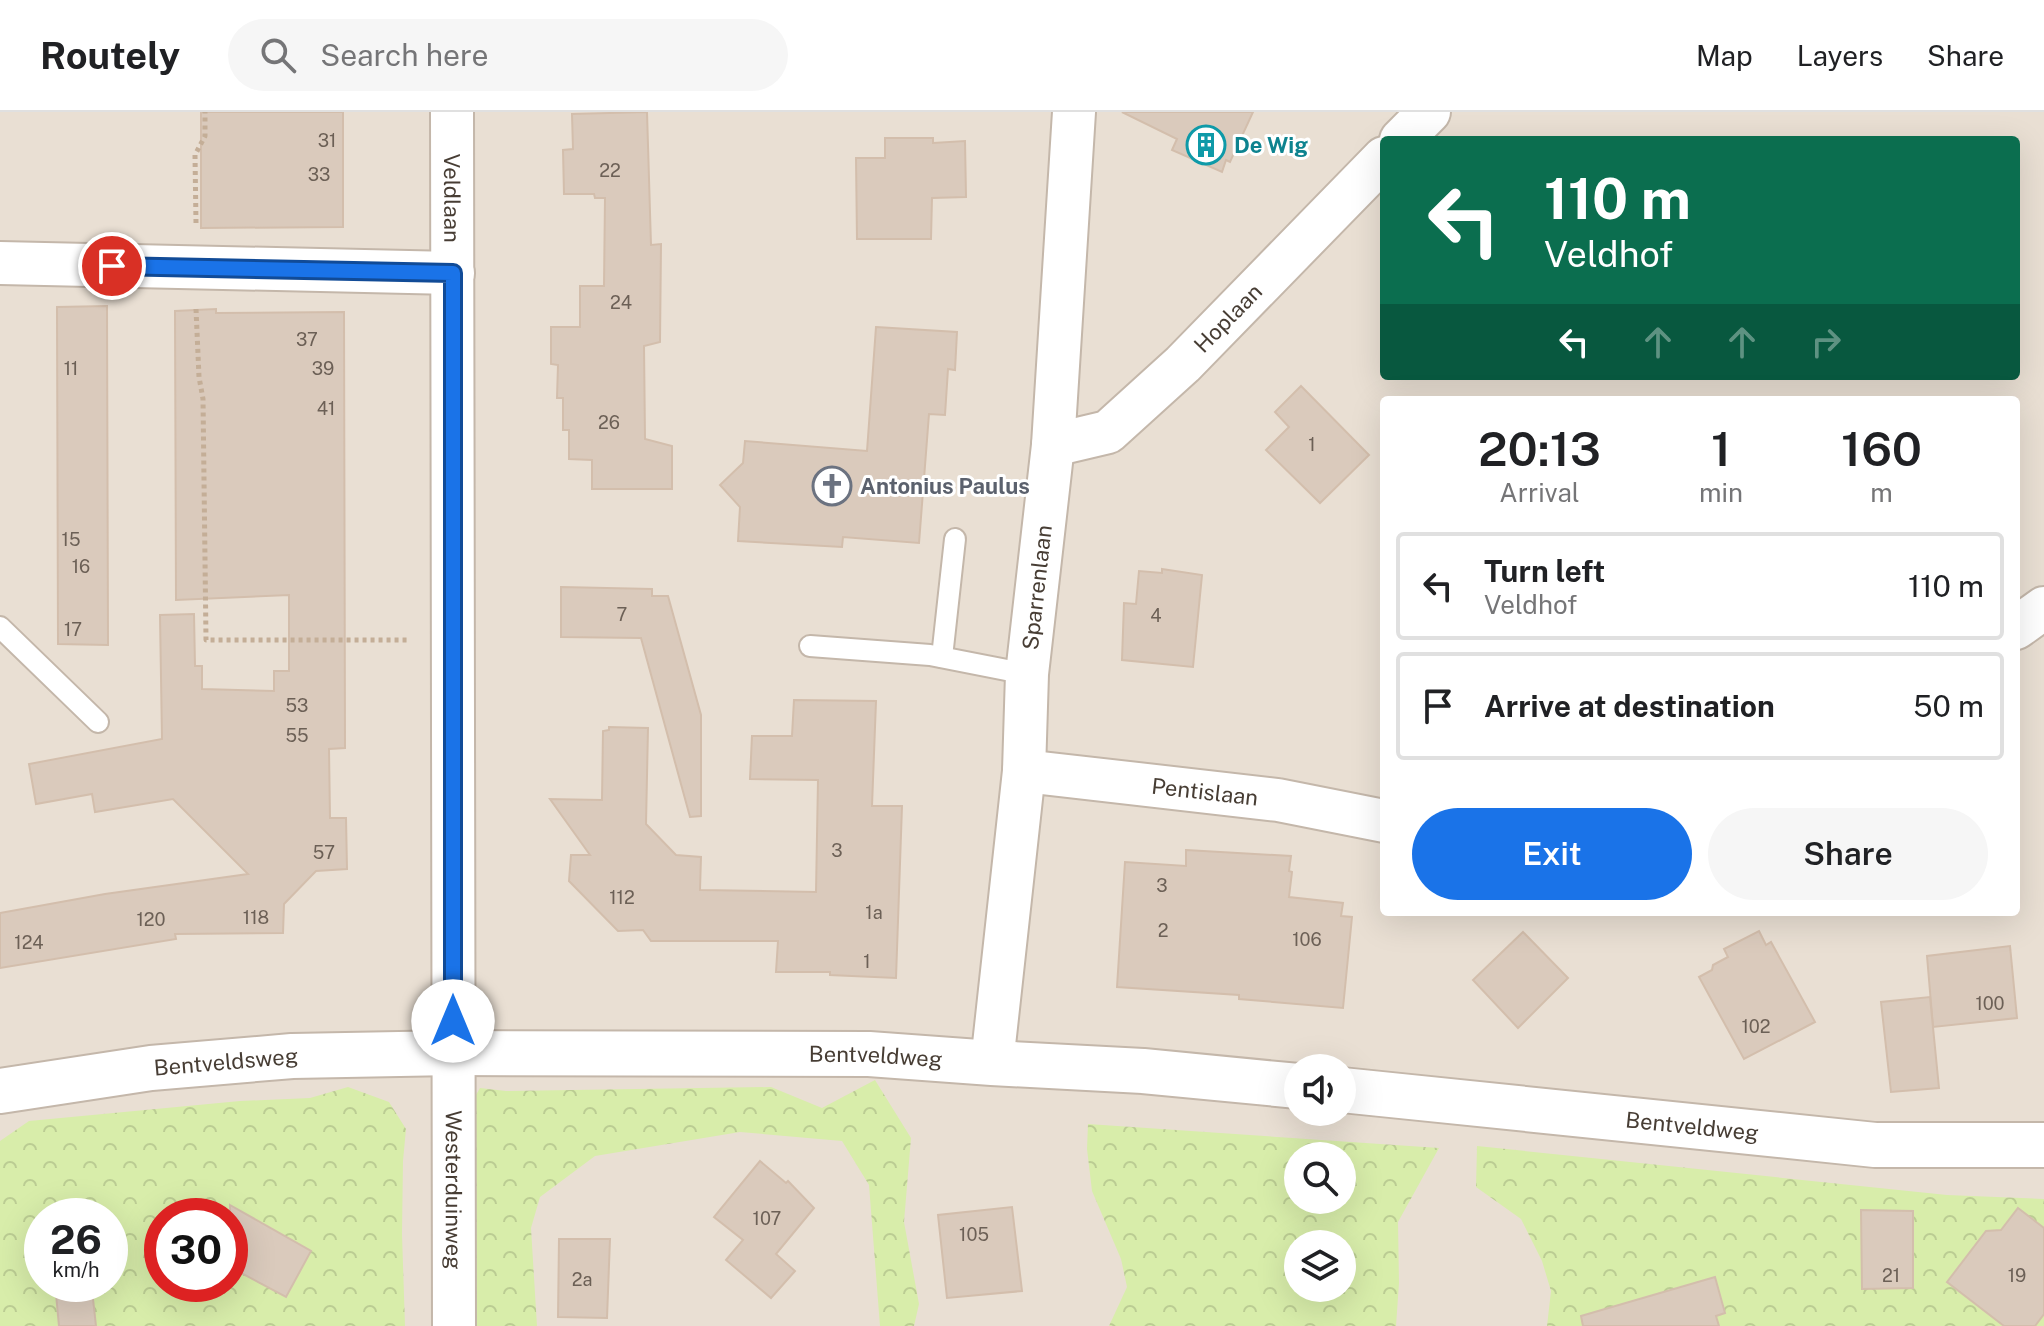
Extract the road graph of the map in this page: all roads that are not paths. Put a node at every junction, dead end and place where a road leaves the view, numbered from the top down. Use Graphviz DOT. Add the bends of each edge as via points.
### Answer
graph roads {
  1 [pos="452,112"];
  2 [pos="1074,112"];
  3 [pos="1429,112"];
  4 [pos="1405,136"];
  5 [pos="1380,162"];
  6 [pos="0,263"];
  7 [pos="453,273"];
  8 [pos="1053,445"];
  9 [pos="955,539"];
  10 [pos="2044,608"];
  11 [pos="2020,625"];
  12 [pos="0,627"];
  13 [pos="810,646"];
  14 [pos="942,657"];
  15 [pos="1027,674"];
  16 [pos="98,722"];
  17 [pos="1024,771"];
  18 [pos="1380,820"];
  19 [pos="453,1053"];
  20 [pos="992,1063"];
  21 [pos="1284,1085"];
  22 [pos="0,1091"];
  23 [pos="1356,1091"];
  24 [pos="2044,1145"];
  25 [pos="454,1326"];
  1 -- 7 [label="street, Veldlaan"];
  2 -- 8 [label="street, Sparrenlaan"];
  3 -- 4 [label="street"];
  5 -- 8 [label="street, Hoplaan" via="1183,364 1108,432"];
  6 -- 7 [label="street"];
  7 -- 19 [label="street, Veldlaan"];
  8 -- 15 [label="street, Sparrenlaan"];
  9 -- 14 [label="lane"];
  10 -- 11 [label="street"];
  12 -- 16 [label="lane"];
  13 -- 14 [label="lane"];
  14 -- 15 [label="lane"];
  15 -- 17 [label="street, Sparrenlaan"];
  17 -- 18 [label="street, Pentislaan" via="1278,800"];
  17 -- 20 [label="street, Sparrenlaan"];
  19 -- 20 [label="street, Bentveldweg" via="869,1054"];
  19 -- 22 [label="street, Bentveldsweg" via="292,1056 151,1068"];
  19 -- 25 [label="street, Westerduinweg"];
  20 -- 21 [label="street, Bentveldweg"];
  23 -- 24 [label="street, Bentveldweg" via="1875,1145"];
}
